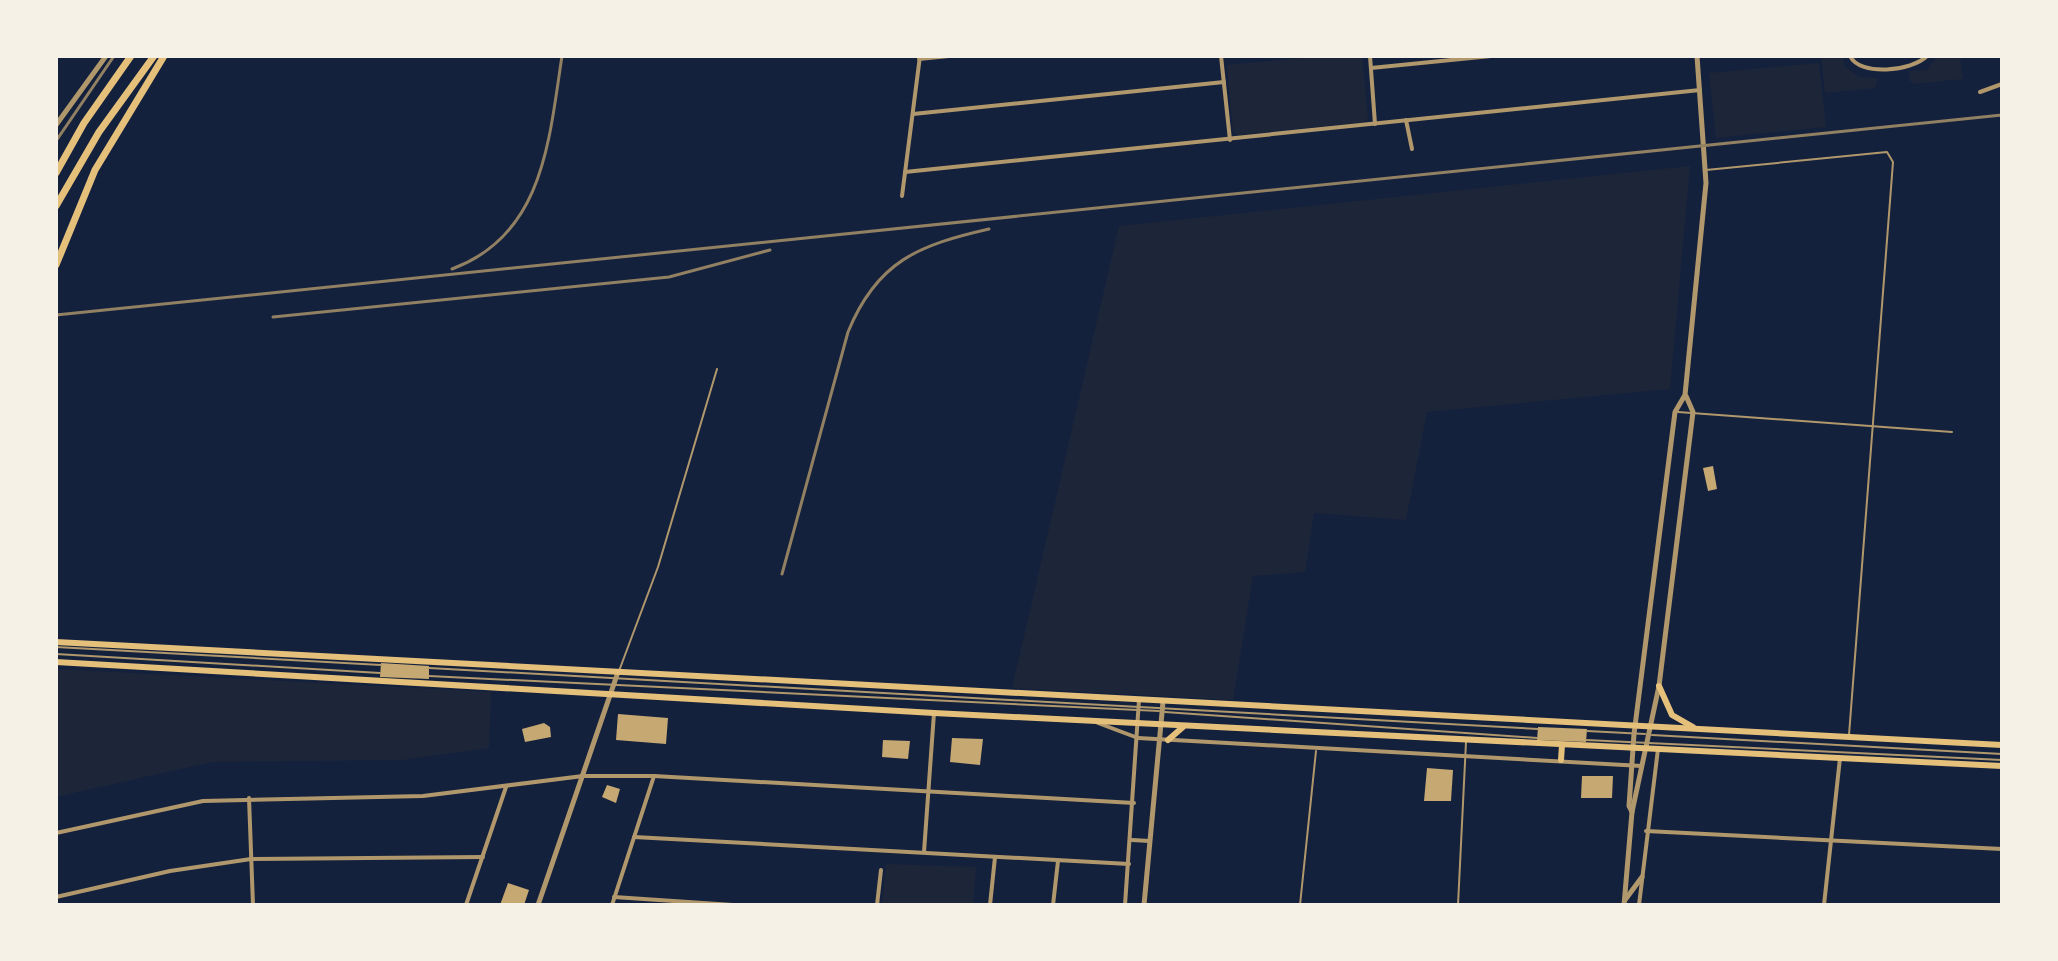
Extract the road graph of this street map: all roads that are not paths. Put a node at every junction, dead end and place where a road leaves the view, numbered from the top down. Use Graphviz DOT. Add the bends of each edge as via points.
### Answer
graph roads {
  1 [pos="106,56"];
  2 [pos="131,56"];
  3 [pos="154,56"];
  4 [pos="164,56"];
  5 [pos="949,56"];
  6 [pos="1221,56"];
  7 [pos="1370,56"];
  8 [pos="1491,56"];
  9 [pos="1697,56"];
  10 [pos="1850,56"];
  11 [pos="1926,57"];
  12 [pos="919,58"];
  13 [pos="1371,68"];
  14 [pos="1224,82"];
  15 [pos="2002,84"];
  16 [pos="1700,90"];
  17 [pos="1980,92"];
  18 [pos="913,114"];
  19 [pos="1406,120"];
  20 [pos="1375,124"];
  21 [pos="56,125"];
  22 [pos="1230,140"];
  23 [pos="1412,149"];
  24 [pos="1706,170"];
  25 [pos="905,172"];
  26 [pos="56,173"];
  27 [pos="902,196"];
  28 [pos="56,206"];
  29 [pos="56,265"];
  30 [pos="717,369"];
  31 [pos="1685,395"];
  32 [pos="1675,412"];
  33 [pos="1693,412"];
  34 [pos="1873,424"];
  35 [pos="1952,432"];
  36 [pos="56,644"];
  37 [pos="56,654"];
  38 [pos="56,662"];
  39 [pos="381,665"];
  40 [pos="429,668"];
  41 [pos="380,673"];
  42 [pos="617,675"];
  43 [pos="429,676"];
  44 [pos="1659,686"];
  45 [pos="612,689"];
  46 [pos="1139,706"];
  47 [pos="1161,707"];
  48 [pos="934,713"];
  49 [pos="1088,719"];
  50 [pos="1138,722"];
  51 [pos="1160,724"];
  52 [pos="1185,725"];
  53 [pos="1697,728"];
  54 [pos="1538,729"];
  55 [pos="1587,731"];
  56 [pos="1651,731"];
  57 [pos="1634,737"];
  58 [pos="1849,737"];
  59 [pos="1138,738"];
  60 [pos="1537,738"];
  61 [pos="1466,739"];
  62 [pos="1158,740"];
  63 [pos="1168,740"];
  64 [pos="1586,740"];
  65 [pos="1562,745"];
  66 [pos="1646,745"];
  67 [pos="2002,745"];
  68 [pos="1317,748"];
  69 [pos="1658,749"];
  70 [pos="2002,754"];
  71 [pos="1466,756"];
  72 [pos="1840,758"];
  73 [pos="1561,760"];
  74 [pos="2002,763"];
  75 [pos="1632,765"];
  76 [pos="1642,766"];
  77 [pos="583,776"];
  78 [pos="654,776"];
  79 [pos="506,787"];
  80 [pos="927,792"];
  81 [pos="249,798"];
  82 [pos="1134,803"];
  83 [pos="1632,812"];
  84 [pos="1646,831"];
  85 [pos="56,833"];
  86 [pos="634,837"];
  87 [pos="1132,840"];
  88 [pos="1150,841"];
  89 [pos="1830,841"];
  90 [pos="2002,849"];
  91 [pos="924,852"];
  92 [pos="483,857"];
  93 [pos="995,857"];
  94 [pos="251,859"];
  95 [pos="1058,861"];
  96 [pos="1129,864"];
  97 [pos="881,870"];
  98 [pos="1642,877"];
  99 [pos="56,897"];
  100 [pos="614,897"];
  101 [pos="1624,903"];
  102 [pos="253,905"];
  103 [pos="466,905"];
  104 [pos="538,905"];
  105 [pos="612,905"];
  106 [pos="733,905"];
  107 [pos="877,905"];
  108 [pos="990,905"];
  109 [pos="1053,905"];
  110 [pos="1125,905"];
  111 [pos="1144,905"];
  112 [pos="1300,905"];
  113 [pos="1458,905"];
  114 [pos="1639,905"];
  115 [pos="1824,905"];
  1 -- 21 [label="street"];
  2 -- 26 [label="highway"];
  3 -- 28 [label="highway" via="99,132"];
  4 -- 29 [label="highway" via="95,170"];
  5 -- 12 [label="street"];
  6 -- 14 [label="street"];
  7 -- 13 [label="street"];
  8 -- 13 [label="street"];
  9 -- 16 [label="street"];
  10 -- 11 [label="street" via="1866,69 1915,64"];
  12 -- 18 [label="street"];
  13 -- 20 [label="street"];
  14 -- 18 [label="street"];
  14 -- 22 [label="street"];
  15 -- 17 [label="street"];
  16 -- 19 [label="street"];
  16 -- 24 [label="street"];
  18 -- 25 [label="street"];
  19 -- 20 [label="street"];
  19 -- 23 [label="street"];
  20 -- 22 [label="street"];
  22 -- 25 [label="street"];
  24 -- 31 [label="street"];
  24 -- 34 [label="lane" via="1887,152 1893,162"];
  25 -- 27 [label="street"];
  30 -- 42 [label="lane" via="658,567"];
  31 -- 32 [label="street"];
  31 -- 33 [label="street"];
  32 -- 33 [label="lane"];
  32 -- 57 [label="street"];
  33 -- 34 [label="lane"];
  33 -- 44 [label="street"];
  34 -- 35 [label="lane"];
  34 -- 58 [label="lane"];
  36 -- 39 [label="lane"];
  36 -- 42 [label="main road"];
  37 -- 41 [label="lane"];
  38 -- 45 [label="main road"];
  40 -- 42 [label="lane"];
  42 -- 45 [label="street"];
  42 -- 46 [label="main road"];
  43 -- 45 [label="lane"];
  44 -- 53 [label="main road" via="1672,715"];
  44 -- 56 [label="street"];
  45 -- 46 [label="lane"];
  45 -- 48 [label="main road"];
  45 -- 77 [label="street"];
  46 -- 47 [label="main road"];
  46 -- 50 [label="street"];
  47 -- 51 [label="street"];
  47 -- 54 [label="lane"];
  47 -- 57 [label="main road"];
  47 -- 60 [label="lane"];
  48 -- 49 [label="main road"];
  48 -- 80 [label="street"];
  49 -- 50 [label="main road"];
  49 -- 59 [label="street"];
  50 -- 51 [label="main road"];
  50 -- 59 [label="street"];
  51 -- 52 [label="main road"];
  51 -- 62 [label="street"];
  52 -- 61 [label="main road"];
  52 -- 63 [label="main road"];
  53 -- 56 [label="main road"];
  53 -- 58 [label="main road"];
  55 -- 57 [label="lane"];
  56 -- 57 [label="main road"];
  56 -- 66 [label="street"];
  56 -- 70 [label="lane"];
  57 -- 64 [label="lane"];
  57 -- 65 [label="main road"];
  57 -- 66 [label="main road"];
  57 -- 75 [label="street"];
  58 -- 67 [label="main road"];
  59 -- 62 [label="street"];
  59 -- 82 [label="street"];
  61 -- 65 [label="main road"];
  61 -- 71 [label="lane"];
  62 -- 63 [label="street"];
  62 -- 88 [label="street"];
  63 -- 68 [label="street"];
  65 -- 73 [label="main road"];
  66 -- 69 [label="main road"];
  66 -- 74 [label="lane"];
  66 -- 76 [label="street"];
  68 -- 71 [label="street"];
  68 -- 112 [label="lane"];
  69 -- 72 [label="main road"];
  69 -- 84 [label="street"];
  71 -- 73 [label="street"];
  71 -- 113 [label="lane"];
  72 -- 74 [label="main road"];
  72 -- 89 [label="street"];
  73 -- 75 [label="street"];
  75 -- 76 [label="street"];
  75 -- 83 [label="street"];
  76 -- 83 [label="street"];
  77 -- 78 [label="street"];
  77 -- 79 [label="street"];
  77 -- 104 [label="street"];
  78 -- 80 [label="street"];
  78 -- 86 [label="street"];
  79 -- 81 [label="street" via="423,796"];
  79 -- 92 [label="street"];
  80 -- 82 [label="street"];
  80 -- 91 [label="street"];
  81 -- 85 [label="street" via="180,805"];
  81 -- 94 [label="street"];
  82 -- 87 [label="street"];
  83 -- 101 [label="street"];
  84 -- 89 [label="street"];
  84 -- 98 [label="street"];
  86 -- 91 [label="street"];
  86 -- 100 [label="street"];
  87 -- 88 [label="street"];
  87 -- 96 [label="street"];
  88 -- 111 [label="street"];
  89 -- 90 [label="street"];
  89 -- 115 [label="street"];
  91 -- 93 [label="street"];
  92 -- 94 [label="street"];
  92 -- 103 [label="street"];
  93 -- 95 [label="street"];
  93 -- 108 [label="street"];
  94 -- 99 [label="street"];
  94 -- 102 [label="street"];
  95 -- 96 [label="street"];
  95 -- 109 [label="street"];
  96 -- 110 [label="street"];
  97 -- 107 [label="street"];
  98 -- 101 [label="street"];
  98 -- 114 [label="street"];
  100 -- 105 [label="street"];
  100 -- 106 [label="street"];
}
